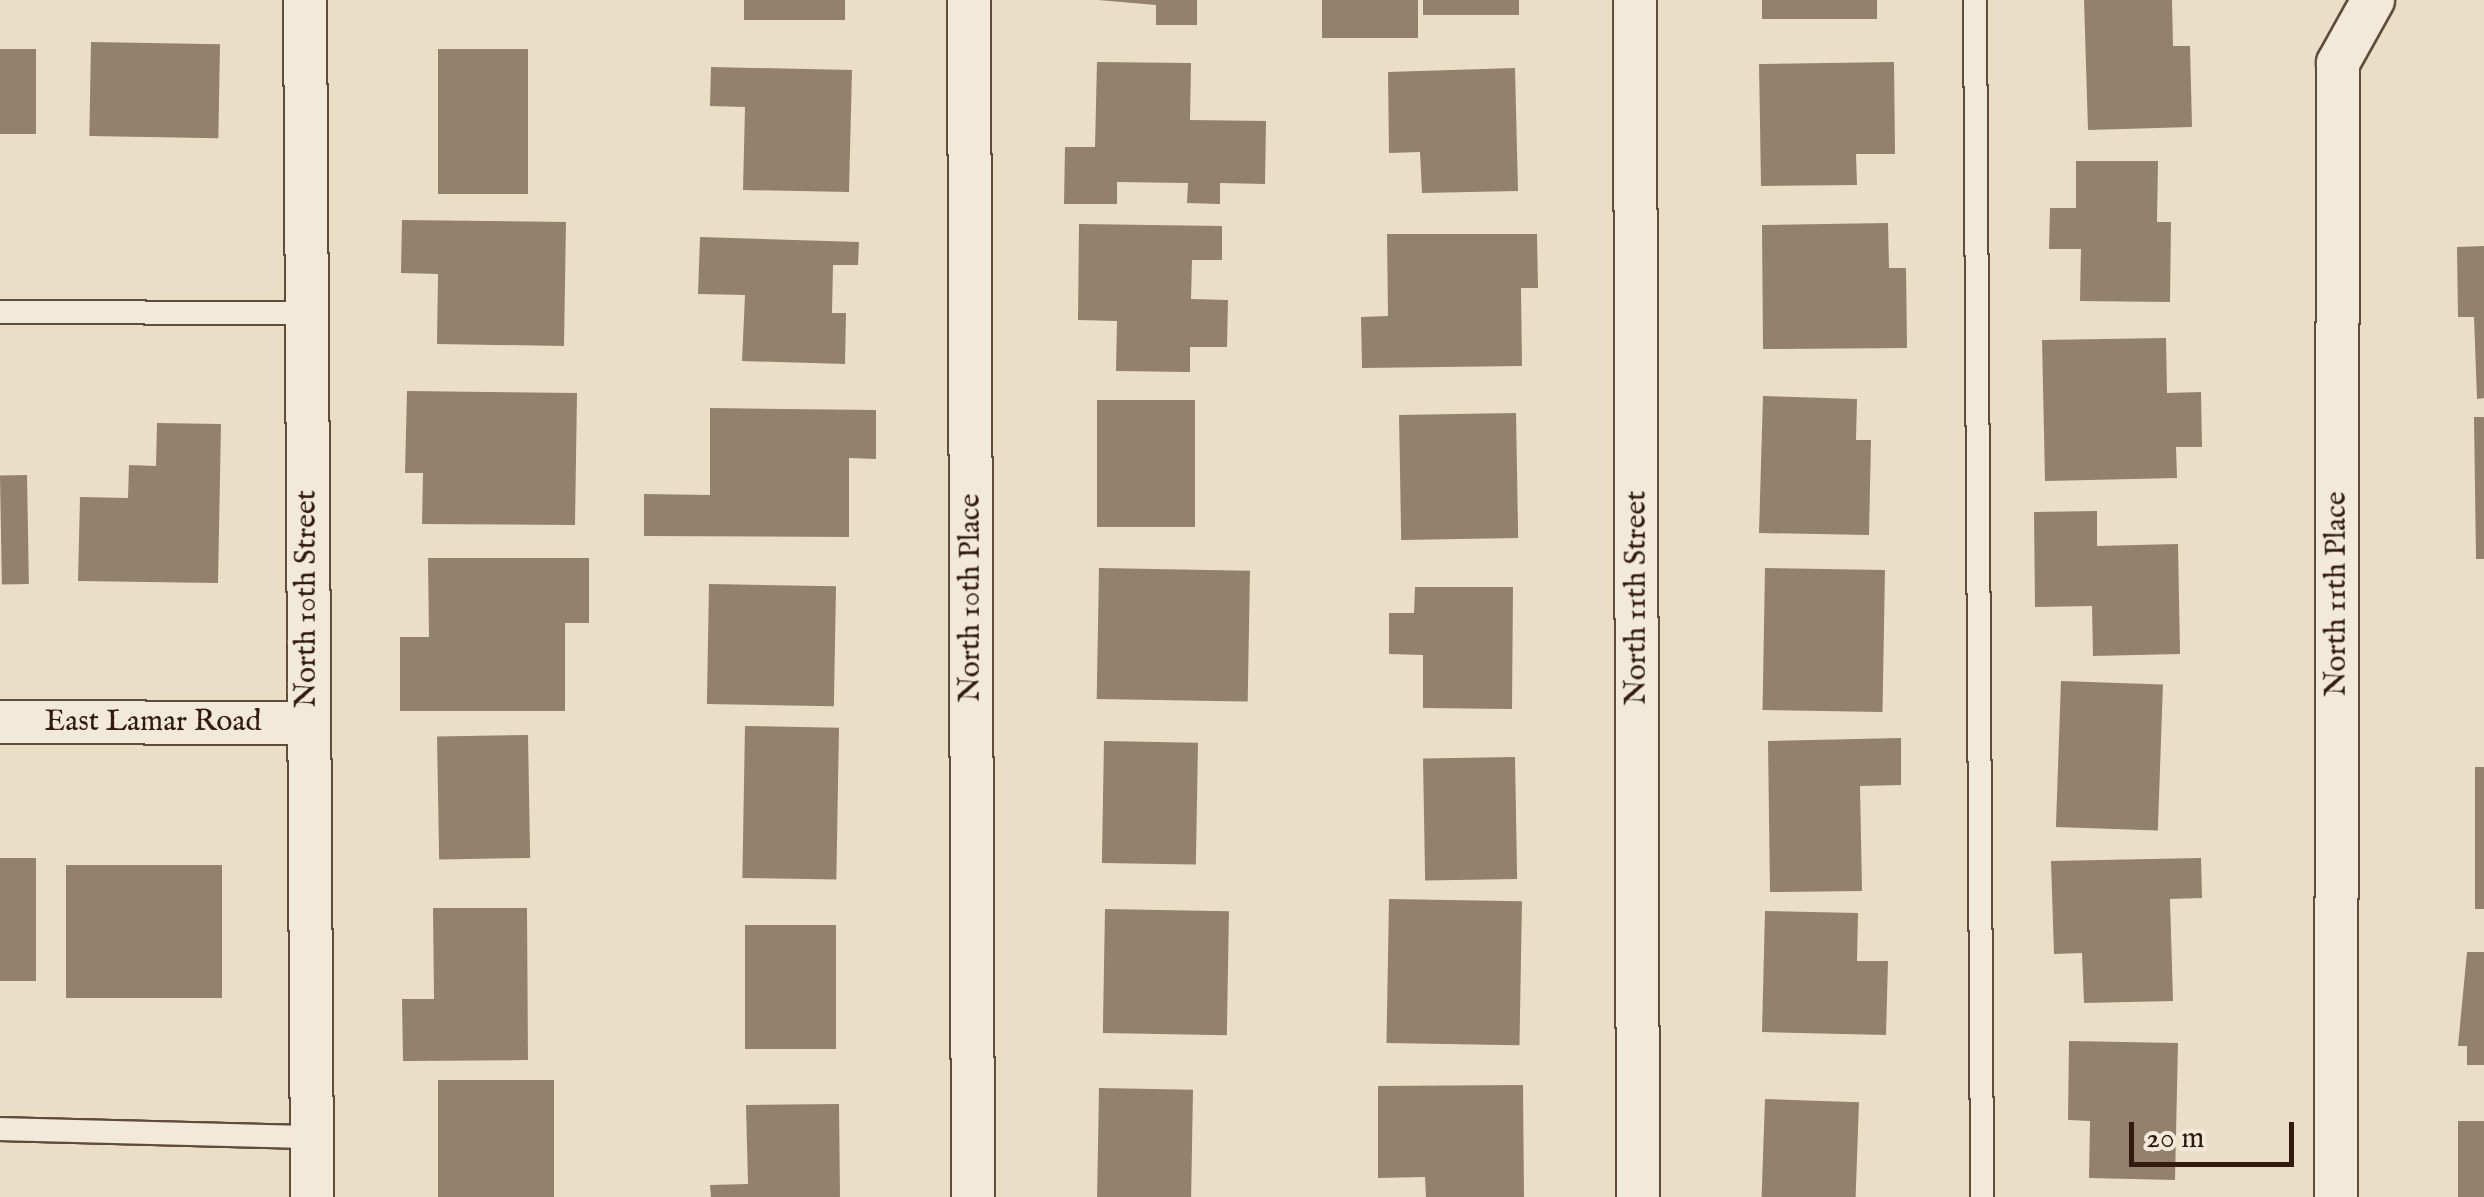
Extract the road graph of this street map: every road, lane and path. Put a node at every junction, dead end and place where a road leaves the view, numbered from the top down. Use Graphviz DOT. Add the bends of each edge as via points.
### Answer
graph roads {
  1 [pos="305,0"];
  2 [pos="969,0"];
  3 [pos="1635,0"];
  4 [pos="1975,0"];
  5 [pos="2373,0"];
  6 [pos="0,312"];
  7 [pos="307,313"];
  8 [pos="0,722"];
  9 [pos="307,724"];
  10 [pos="0,1129"];
  11 [pos="313,1137"];
  12 [pos="312,1197"];
  13 [pos="973,1197"];
  14 [pos="1638,1197"];
  15 [pos="1982,1197"];
  16 [pos="2336,1197"];
  1 -- 7 [label="street, North 10th Street"];
  2 -- 13 [label="street, North 10th Place"];
  3 -- 14 [label="street, North 11th Street"];
  4 -- 15 [label="lane"];
  5 -- 16 [label="street, North 11th Place" via="2338,63"];
  6 -- 7 [label="lane"];
  7 -- 9 [label="street, North 10th Street"];
  8 -- 9 [label="street, East Lamar Road"];
  9 -- 11 [label="street, North 10th Street"];
  10 -- 11 [label="lane"];
  11 -- 12 [label="street, North 10th Street"];
}
